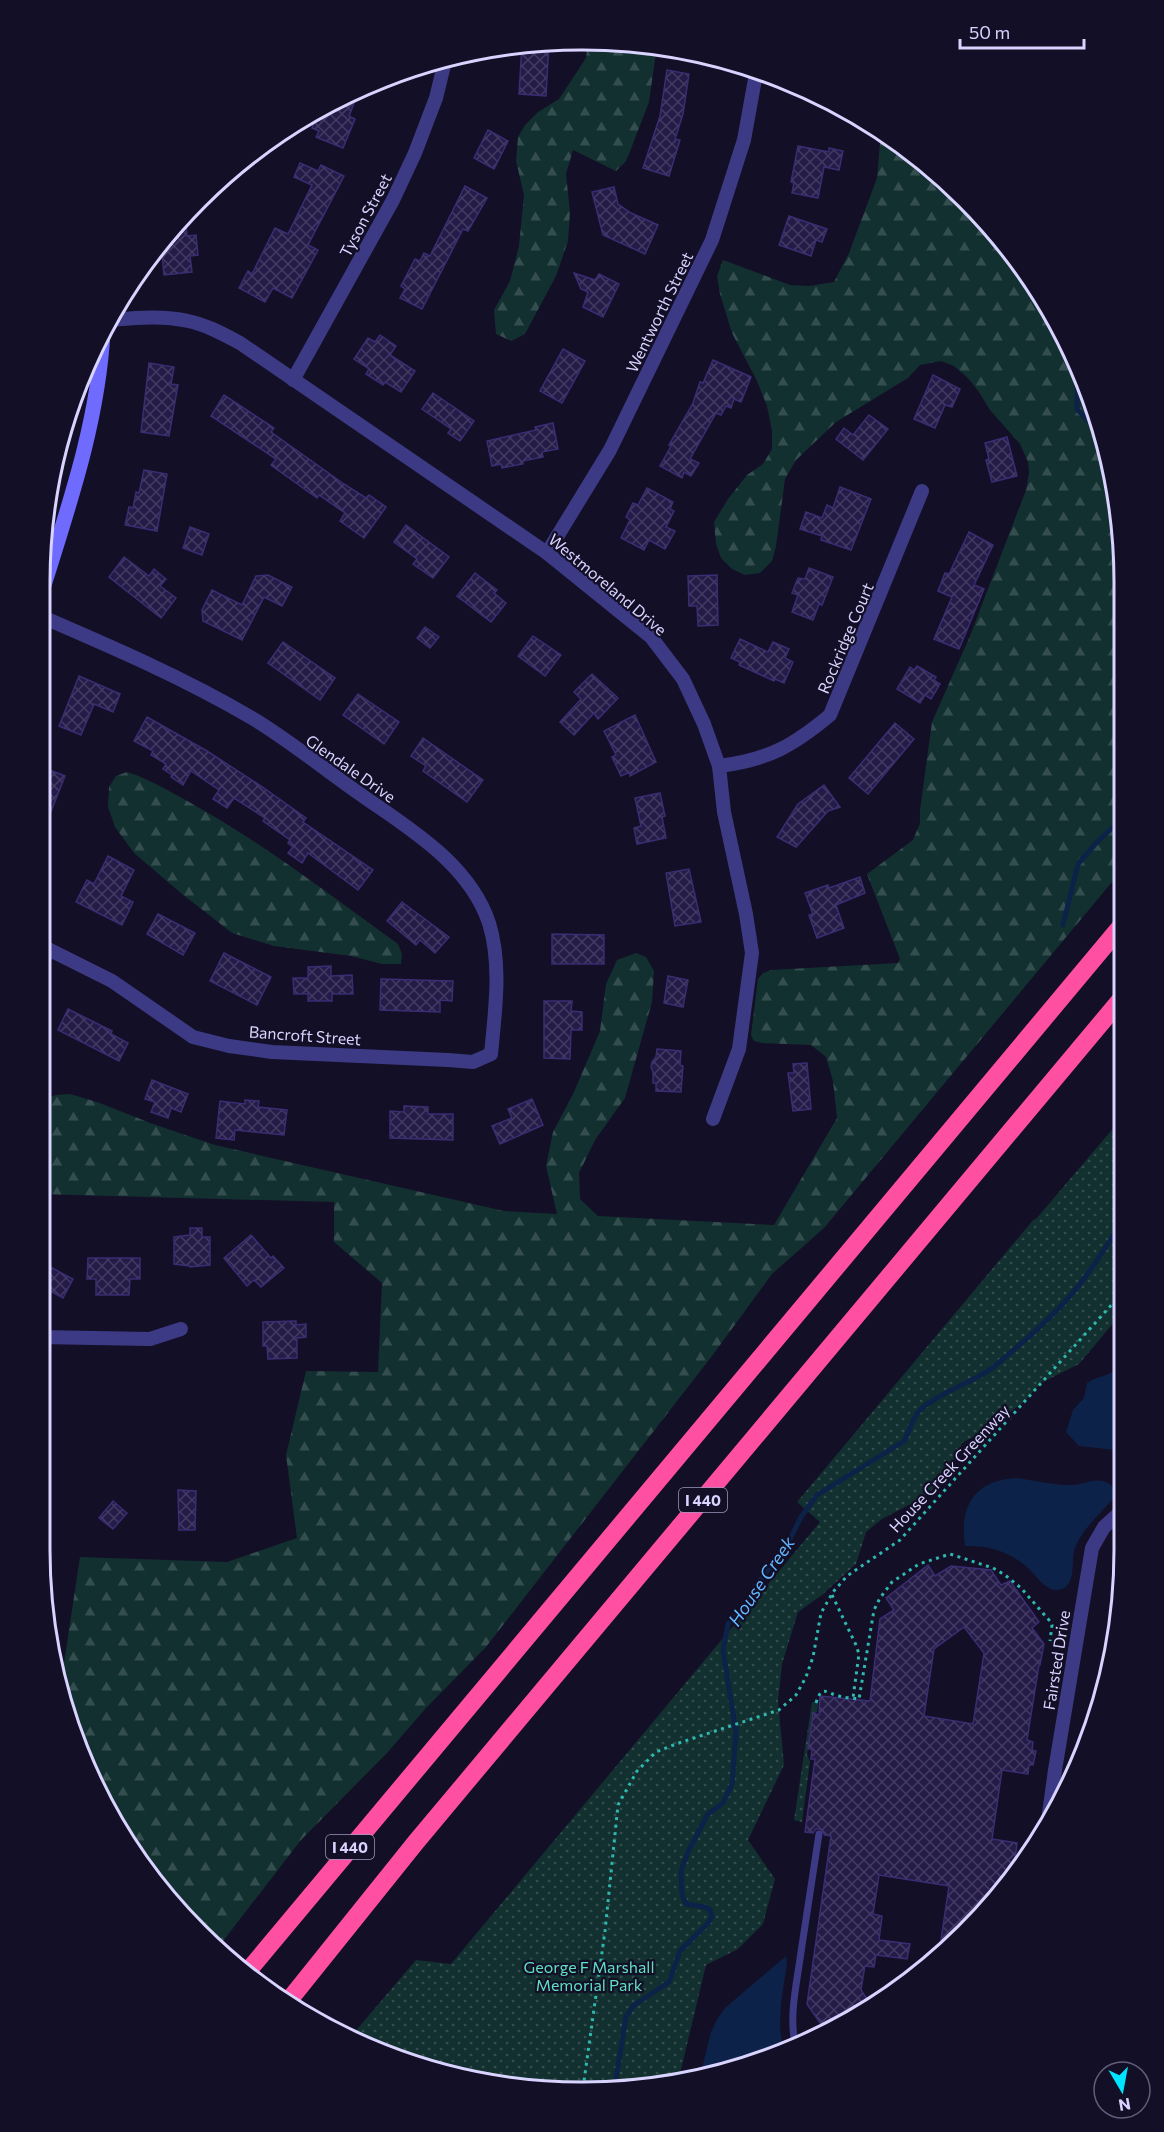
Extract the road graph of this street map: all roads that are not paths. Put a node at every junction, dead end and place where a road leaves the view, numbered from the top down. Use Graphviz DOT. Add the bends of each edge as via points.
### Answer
graph roads {
  1 [pos="443,68"];
  2 [pos="755,79"];
  3 [pos="119,319"];
  4 [pos="102,350"];
  5 [pos="293,380"];
  6 [pos="922,491"];
  7 [pos="547,553"];
  8 [pos="50,565"];
  9 [pos="50,620"];
  10 [pos="719,766"];
  11 [pos="1114,935"];
  12 [pos="50,950"];
  13 [pos="1114,1008"];
  14 [pos="486,1056"];
  15 [pos="713,1119"];
  16 [pos="181,1329"];
  17 [pos="50,1337"];
  18 [pos="1114,1518"];
  19 [pos="1050,1803"];
  20 [pos="819,1834"];
  21 [pos="286,1924"];
  22 [pos="242,1959"];
  23 [pos="251,1967"];
  24 [pos="292,1997"];
  25 [pos="794,2039"];
  1 -- 5 [label="street, Tyson Street" via="436,98 393,200"];
  2 -- 7 [label="street, Wentworth Street" via="744,140 712,240 610,450"];
  3 -- 5 [label="street, Westmoreland Drive" via="187,320 214,329"];
  4 -- 8 [label="street" via="84,458"];
  5 -- 7 [label="street, Westmoreland Drive"];
  6 -- 10 [label="street, Rockridge Court" via="830,715 775,754"];
  7 -- 10 [label="street, Westmoreland Drive" via="651,637 683,679"];
  9 -- 14 [label="street, Glendale Drive" via="141,659 253,719 449,860 474,892 489,923 497,995 491,1054"];
  10 -- 15 [label="street, Westmoreland Drive" via="724,812 752,953 739,1049"];
  11 -- 21 [label="highway, I 440"];
  12 -- 14 [label="street, Bancroft Street" via="112,981 193,1037 229,1046 272,1052 472,1062"];
  13 -- 24 [label="highway, I 440" via="416,1842"];
  16 -- 17 [label="street" via="150,1339"];
  18 -- 19 [label="street, Fairsted Drive" via="1092,1548"];
  20 -- 25 [label="lane" via="796,1986"];
  21 -- 22 [label="highway"];
  21 -- 23 [label="highway, I 440"];
}
